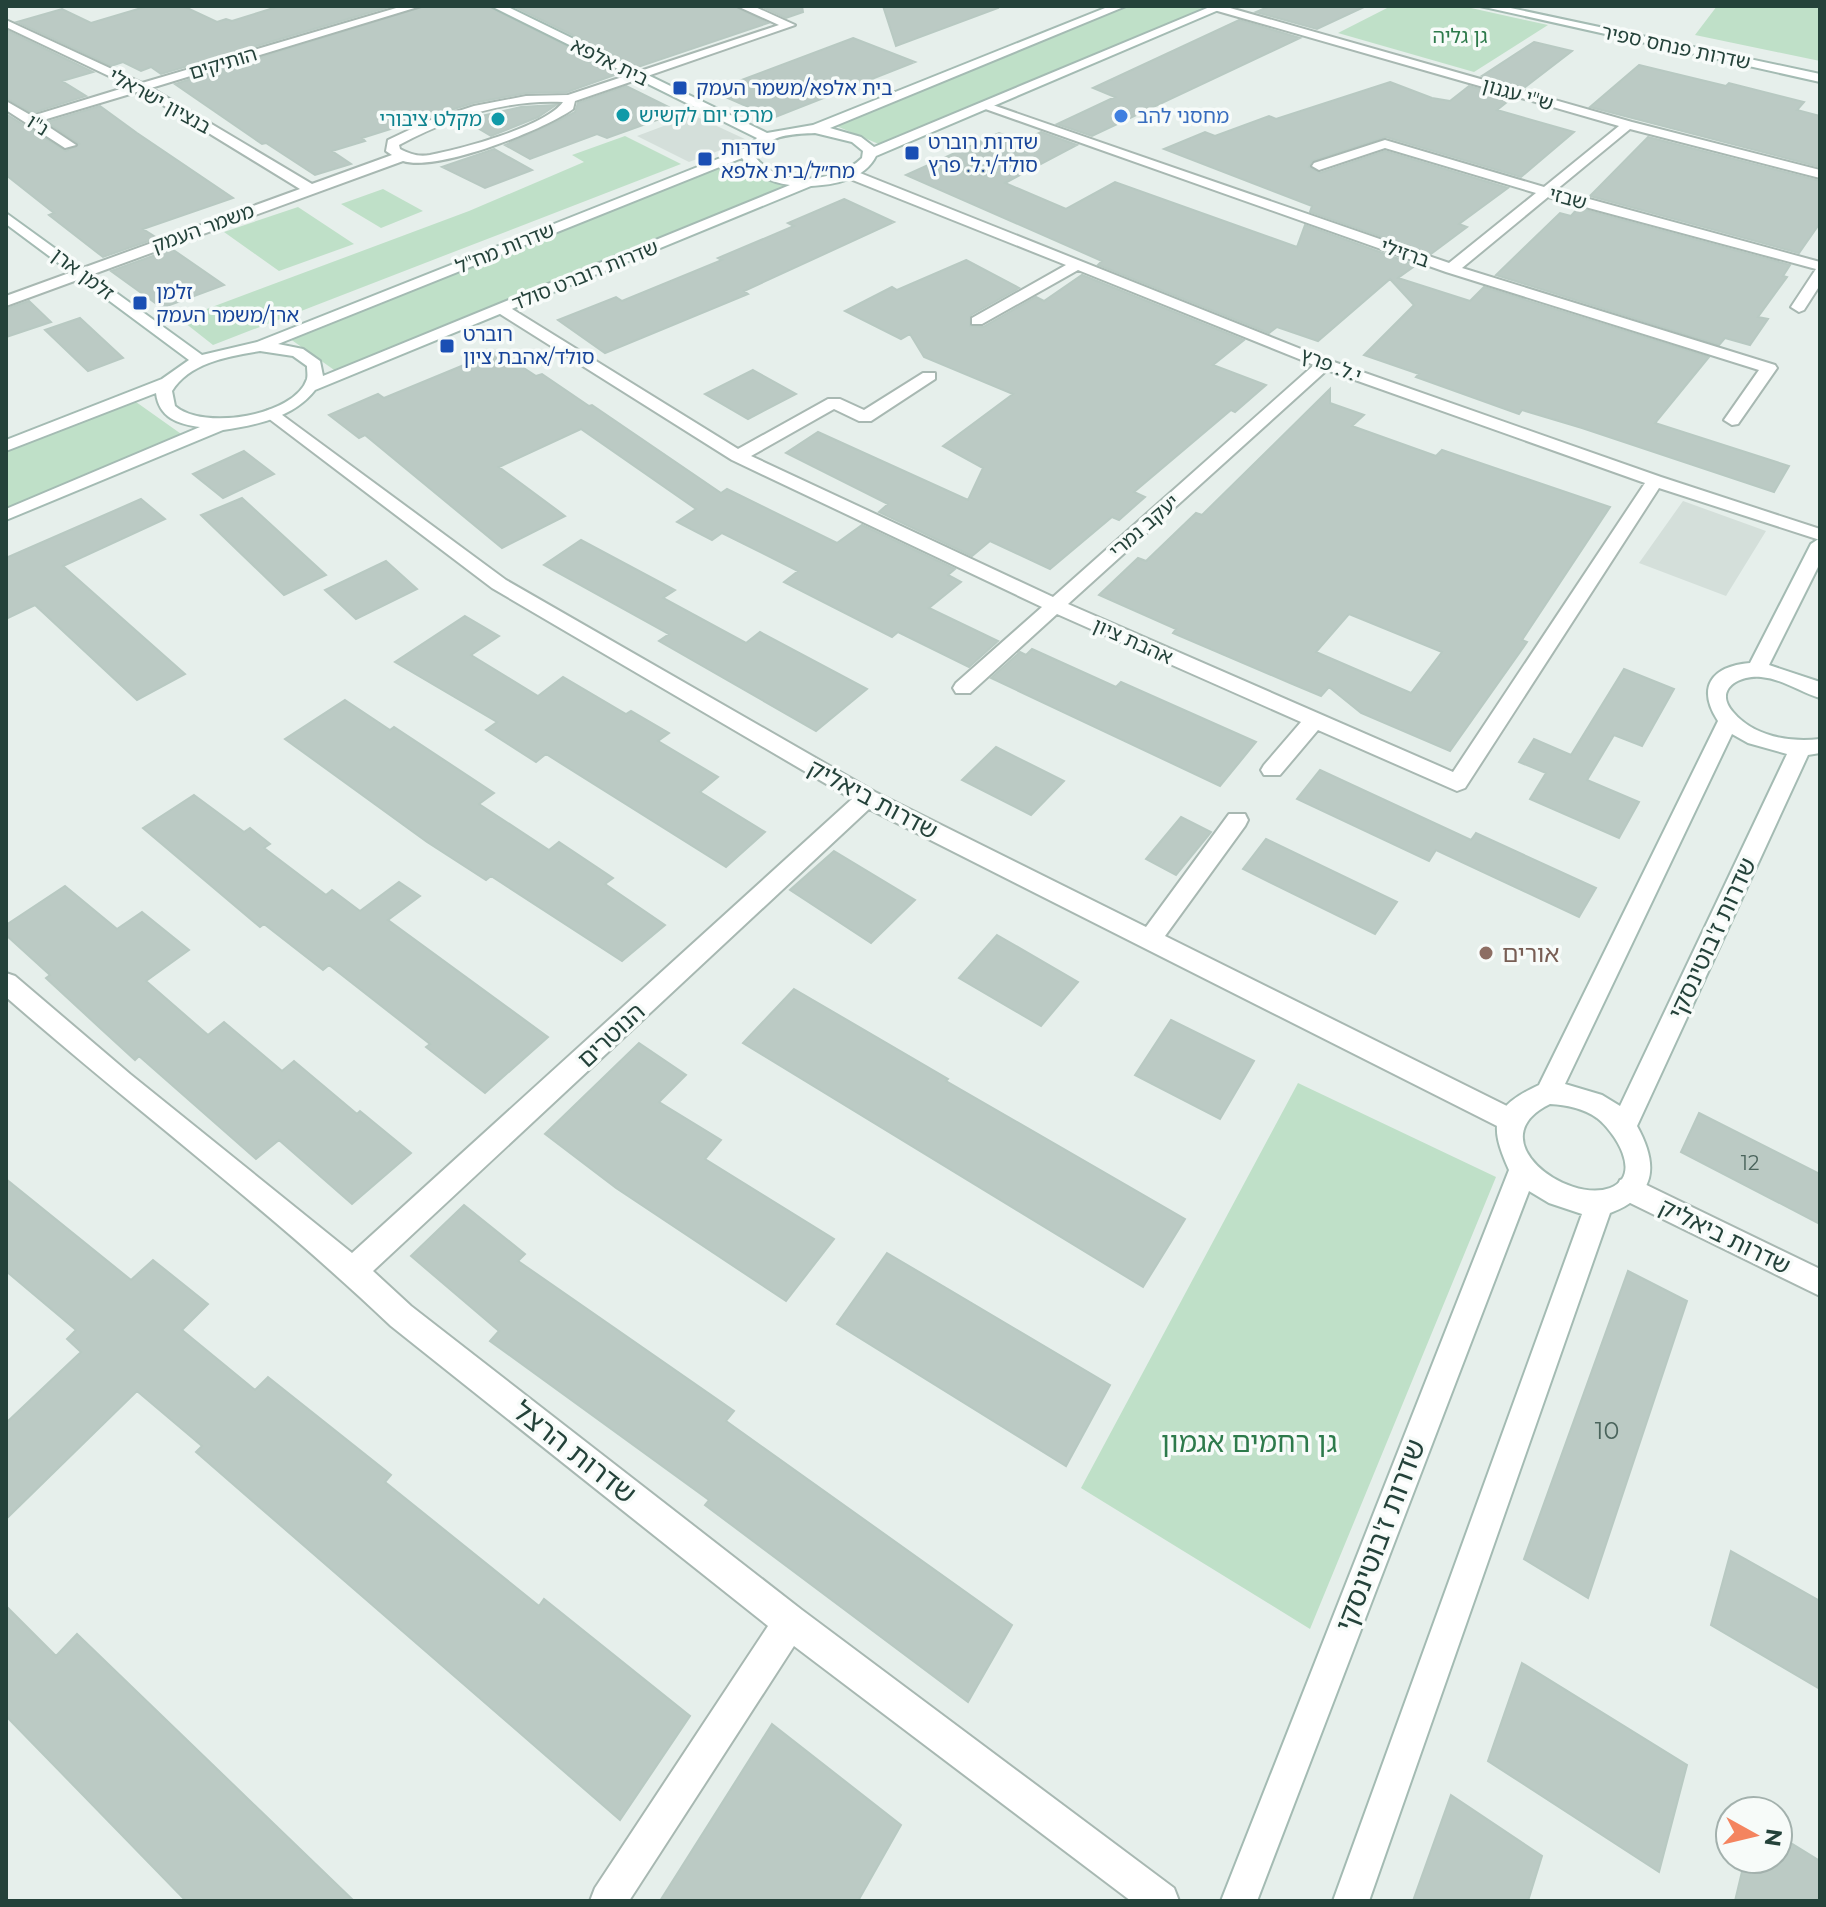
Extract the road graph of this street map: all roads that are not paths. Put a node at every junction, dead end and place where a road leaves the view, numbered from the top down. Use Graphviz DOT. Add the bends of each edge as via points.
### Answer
graph roads {
  1 [pos="415,6"];
  2 [pos="497,6"];
  3 [pos="743,6"];
  4 [pos="1120,6"];
  5 [pos="1486,6"];
  6 [pos="1537,6"];
  7 [pos="1220,7"];
  8 [pos="6,23"];
  9 [pos="1820,66"];
  10 [pos="638,77"];
  11 [pos="1820,78"];
  12 [pos="143,88"];
  13 [pos="569,99"];
  14 [pos="6,105"];
  15 [pos="983,106"];
  16 [pos="30,120"];
  17 [pos="1628,125"];
  18 [pos="815,129"];
  19 [pos="767,138"];
  20 [pos="70,145"];
  21 [pos="751,150"];
  22 [pos="869,154"];
  23 [pos="400,157"];
  24 [pos="1319,166"];
  25 [pos="850,174"];
  26 [pos="1820,174"];
  27 [pos="811,181"];
  28 [pos="310,189"];
  29 [pos="1546,192"];
  30 [pos="6,217"];
  31 [pos="1077,265"];
  32 [pos="1820,266"];
  33 [pos="1451,269"];
  34 [pos="81,273"];
  35 [pos="1820,273"];
  36 [pos="6,301"];
  37 [pos="1799,307"];
  38 [pos="502,309"];
  39 [pos="977,321"];
  40 [pos="260,346"];
  41 [pos="199,360"];
  42 [pos="1325,364"];
  43 [pos="929,376"];
  44 [pos="170,382"];
  45 [pos="313,386"];
  46 [pos="274,414"];
  47 [pos="1732,420"];
  48 [pos="221,425"];
  49 [pos="6,446"];
  50 [pos="738,456"];
  51 [pos="1655,481"];
  52 [pos="6,515"];
  53 [pos="1820,535"];
  54 [pos="1820,544"];
  55 [pos="1053,605"];
  56 [pos="1757,669"];
  57 [pos="1817,680"];
  58 [pos="963,688"];
  59 [pos="1729,719"];
  60 [pos="1313,722"];
  61 [pos="1814,749"];
  62 [pos="1272,770"];
  63 [pos="867,798"];
  64 [pos="1237,820"];
  65 [pos="1149,940"];
  66 [pos="6,983"];
  67 [pos="1548,1093"];
  68 [pos="1510,1120"];
  69 [pos="1624,1126"];
  70 [pos="1523,1170"];
  71 [pos="1630,1189"];
  72 [pos="1600,1203"];
  73 [pos="353,1271"];
  74 [pos="1820,1283"];
  75 [pos="790,1622"];
  76 [pos="608,1901"];
  77 [pos="1161,1901"];
  78 [pos="1239,1901"];
  79 [pos="1351,1901"];
  1 -- 12 [label="street, הותיקים"];
  2 -- 10 [label="street, בית אלפא"];
  3 -- 10 [label="street, משמר העמק" via="789,25"];
  4 -- 18 [label="street"];
  5 -- 11 [label="street, שדרות פנחס ספיר"];
  6 -- 9 [label="street, שדרות פנחס ספיר"];
  7 -- 15 [label="street"];
  7 -- 17 [label="street, ש\"י עגנון"];
  8 -- 12 [label="street, בנציון ישראלי"];
  10 -- 13 [label="street, משמר העמק"];
  10 -- 19 [label="street, בית אלפא"];
  12 -- 16 [label="street, הותיקים"];
  12 -- 28 [label="street, בנציון ישראלי"];
  13 -- 23 [label="street, משמר העמק" via="560,114 525,128 429,159"];
  13 -- 23 [label="street, משמר העמק" via="535,98 455,117 393,143"];
  14 -- 16 [label="street, נ\"ו"];
  15 -- 22 [label="street"];
  15 -- 33 [label="street, ברזילי"];
  16 -- 20 [label="street, נ\"ו"];
  17 -- 26 [label="street, ש\"י עגנון"];
  17 -- 29 [label="street"];
  18 -- 19 [label="street"];
  18 -- 22 [label="street" via="859,139"];
  19 -- 21 [label="street, שדרות מח\"ל"];
  21 -- 27 [label="street" via="749,158 762,172"];
  21 -- 40 [label="street, שדרות מח\"ל"];
  22 -- 25 [label="street"];
  23 -- 28 [label="street, משמר העמק"];
  24 -- 29 [label="street, שבזי" via="1385,144"];
  25 -- 27 [label="street"];
  25 -- 31 [label="street, י.ל. פרץ"];
  27 -- 38 [label="street, שדרות רוברט סולד"];
  28 -- 34 [label="street, משמר העמק"];
  29 -- 32 [label="street, שבזי"];
  29 -- 33 [label="street"];
  30 -- 34 [label="street, זלמן ארן"];
  31 -- 39 [label="street"];
  31 -- 42 [label="street, י.ל. פרץ"];
  33 -- 47 [label="street, ברזילי" via="1769,368"];
  34 -- 36 [label="street, משמר העמק"];
  34 -- 41 [label="street, זלמן ארן"];
  35 -- 37 [label="street"];
  38 -- 45 [label="street, שדרות רוברט סולד"];
  38 -- 50 [label="street, אהבת ציון"];
  40 -- 41 [label="street"];
  40 -- 45 [label="street" via="300,353 313,362"];
  41 -- 44 [label="street"];
  42 -- 51 [label="street, י.ל. פרץ"];
  42 -- 55 [label="street, יעקב נמרי"];
  43 -- 50 [label="street" via="865,417 834,402"];
  44 -- 48 [label="street" via="164,395 178,417"];
  44 -- 49 [label="street"];
  45 -- 46 [label="street, שדרות רוברט סולד"];
  46 -- 48 [label="street"];
  46 -- 63 [label="street, שדרות ביאליק" via="499,584"];
  48 -- 52 [label="street"];
  50 -- 55 [label="street, אהבת ציון"];
  51 -- 53 [label="street, י.ל. פרץ"];
  51 -- 60 [label="street, אהבת ציון" via="1457,783"];
  54 -- 56 [label="street"];
  55 -- 58 [label="street, יעקב נמרי"];
  55 -- 60 [label="street, אהבת ציון"];
  56 -- 57 [label="street"];
  56 -- 59 [label="street" via="1727,676 1719,684 1719,707"];
  59 -- 61 [label="street" via="1760,740"];
  59 -- 67 [label="street"];
  60 -- 62 [label="street"];
  61 -- 69 [label="street, שדרות ז'בוטינסקי"];
  63 -- 65 [label="street, שדרות ביאליק"];
  63 -- 73 [label="street, הנוטרים"];
  64 -- 65 [label="street"];
  65 -- 68 [label="street, שדרות ביאליק"];
  66 -- 73 [label="street, שדרות הרצל"];
  67 -- 68 [label="street" via="1518,1107"];
  67 -- 69 [label="street" via="1589,1100"];
  68 -- 70 [label="street" via="1508,1136"];
  69 -- 71 [label="street" via="1639,1159"];
  70 -- 72 [label="street" via="1558,1196"];
  70 -- 78 [label="street, שדרות ז'בוטינסקי"];
  71 -- 72 [label="street"];
  71 -- 74 [label="street, שדרות ביאליק"];
  72 -- 79 [label="street"];
  73 -- 75 [label="street, שדרות הרצל" via="401,1316"];
  75 -- 76 [label="street"];
  75 -- 77 [label="street, שדרות הרצל"];
}
